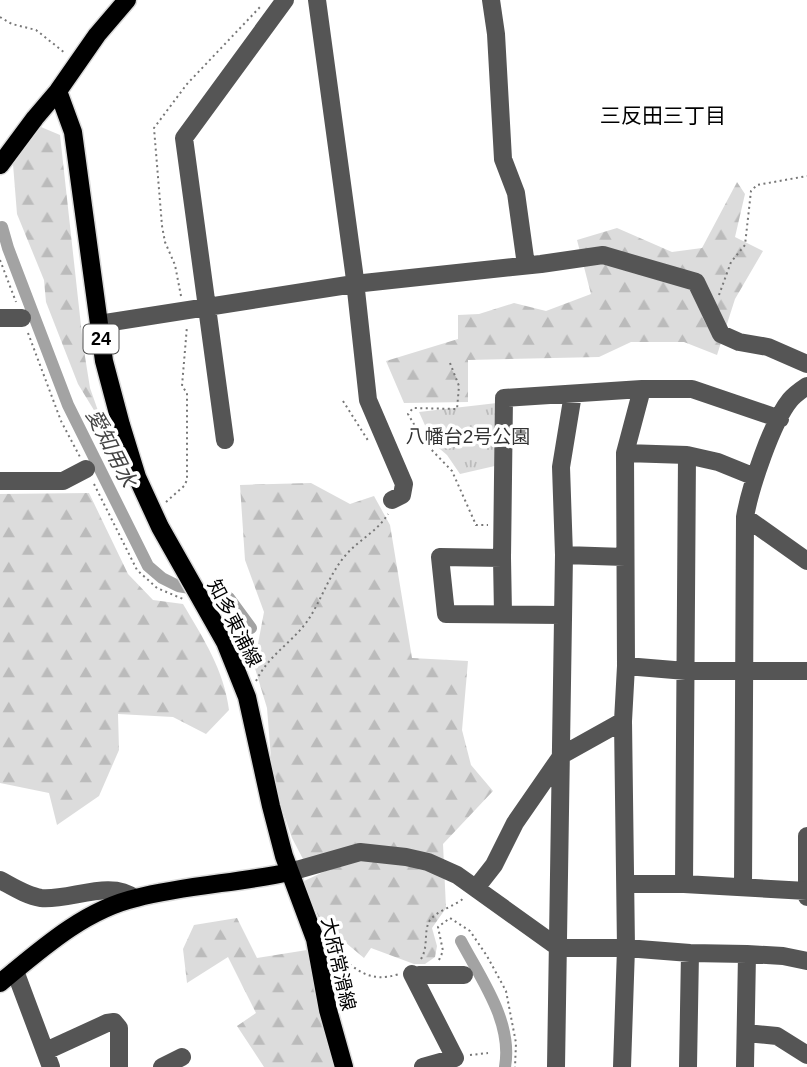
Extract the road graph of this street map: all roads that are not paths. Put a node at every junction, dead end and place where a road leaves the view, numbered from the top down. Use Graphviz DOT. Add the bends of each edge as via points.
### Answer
graph roads {
  1 [pos="127,0"];
  2 [pos="285,0"];
  3 [pos="317,0"];
  4 [pos="491,0"];
  5 [pos="58,91"];
  6 [pos="3,155"];
  7 [pos="526,265"];
  8 [pos="354,284"];
  9 [pos="207,307"];
  10 [pos="0,318"];
  11 [pos="22,318"];
  12 [pos="99,324"];
  13 [pos="807,364"];
  14 [pos="807,386"];
  15 [pos="642,388"];
  16 [pos="573,394"];
  17 [pos="780,419"];
  18 [pos="225,440"];
  19 [pos="625,453"];
  20 [pos="687,455"];
  21 [pos="86,469"];
  22 [pos="755,477"];
  23 [pos="0,481"];
  24 [pos="392,500"];
  25 [pos="745,517"];
  26 [pos="564,555"];
  27 [pos="625,557"];
  28 [pos="502,558"];
  29 [pos="807,561"];
  30 [pos="503,614"];
  31 [pos="562,615"];
  32 [pos="626,666"];
  33 [pos="745,669"];
  34 [pos="686,671"];
  35 [pos="807,671"];
  36 [pos="623,721"];
  37 [pos="562,755"];
  38 [pos="807,835"];
  39 [pos="290,872"];
  40 [pos="0,880"];
  41 [pos="626,884"];
  42 [pos="684,884"];
  43 [pos="743,887"];
  44 [pos="475,888"];
  45 [pos="807,891"];
  46 [pos="807,897"];
  47 [pos="134,898"];
  48 [pos="559,948"];
  49 [pos="626,948"];
  50 [pos="690,953"];
  51 [pos="747,954"];
  52 [pos="807,961"];
  53 [pos="15,971"];
  54 [pos="464,975"];
  55 [pos="0,983"];
  56 [pos="746,1032"];
  57 [pos="807,1055"];
  58 [pos="182,1057"];
  59 [pos="48,1059"];
  60 [pos="119,1067"];
  61 [pos="162,1067"];
  62 [pos="344,1067"];
  63 [pos="423,1067"];
  64 [pos="556,1067"];
  65 [pos="622,1067"];
  66 [pos="688,1067"];
  67 [pos="745,1067"];
  1 -- 5 [label="main road"];
  2 -- 9 [label="street" via="184,138"];
  3 -- 8 [label="street"];
  4 -- 7 [label="street" via="503,159 516,193"];
  5 -- 6 [label="main road"];
  5 -- 12 [label="main road, 知多東浦線 / 24" via="73,132 81,176"];
  7 -- 8 [label="street"];
  7 -- 13 [label="street" via="603,255 696,282 721,334 768,346"];
  8 -- 9 [label="street"];
  8 -- 24 [label="street" via="369,400 404,484 400,498"];
  9 -- 12 [label="street"];
  9 -- 18 [label="street"];
  10 -- 11 [label="street"];
  12 -- 39 [label="main road, 知多東浦線 / 24" via="110,389 137,477 225,642 245,691"];
  14 -- 17 [label="street" via="789,401"];
  15 -- 16 [label="street"];
  15 -- 17 [label="street" via="692,389"];
  15 -- 19 [label="street"];
  16 -- 26 [label="street" via="561,467"];
  16 -- 28 [label="street" via="504,398"];
  17 -- 22 [label="street"];
  19 -- 20 [label="street"];
  19 -- 27 [label="street"];
  20 -- 22 [label="street"];
  20 -- 34 [label="street"];
  21 -- 23 [label="street" via="63,481"];
  22 -- 25 [label="street"];
  25 -- 29 [label="street"];
  25 -- 33 [label="street"];
  26 -- 27 [label="street"];
  26 -- 31 [label="street"];
  27 -- 32 [label="street"];
  28 -- 30 [label="street"];
  28 -- 30 [label="street" via="440,557 446,614"];
  30 -- 31 [label="street"];
  31 -- 37 [label="street"];
  32 -- 34 [label="street"];
  32 -- 36 [label="street"];
  33 -- 34 [label="street"];
  33 -- 35 [label="street"];
  33 -- 43 [label="street"];
  34 -- 42 [label="street"];
  36 -- 37 [label="street"];
  36 -- 41 [label="street"];
  37 -- 44 [label="street"];
  37 -- 48 [label="street"];
  38 -- 45 [label="street"];
  39 -- 44 [label="street" via="360,852 384,853 435,864"];
  39 -- 47 [label="main road"];
  39 -- 62 [label="main road, 大府常滑線" via="315,939"];
  40 -- 47 [label="street" via="38,897 126,891"];
  41 -- 42 [label="street"];
  41 -- 49 [label="street"];
  42 -- 43 [label="street"];
  43 -- 45 [label="street"];
  44 -- 48 [label="street"];
  45 -- 46 [label="street"];
  47 -- 53 [label="main road" via="85,920"];
  48 -- 49 [label="street"];
  48 -- 64 [label="street"];
  49 -- 50 [label="street"];
  49 -- 65 [label="street"];
  50 -- 51 [label="street"];
  50 -- 66 [label="street"];
  51 -- 52 [label="street"];
  51 -- 56 [label="street"];
  53 -- 55 [label="main road"];
  53 -- 59 [label="street"];
  54 -- 63 [label="street" via="419,975 415,971 455,1058"];
  56 -- 57 [label="street" via="777,1036"];
  56 -- 67 [label="street"];
  58 -- 61 [label="street"];
  59 -- 60 [label="street" via="114,1023"];
}
